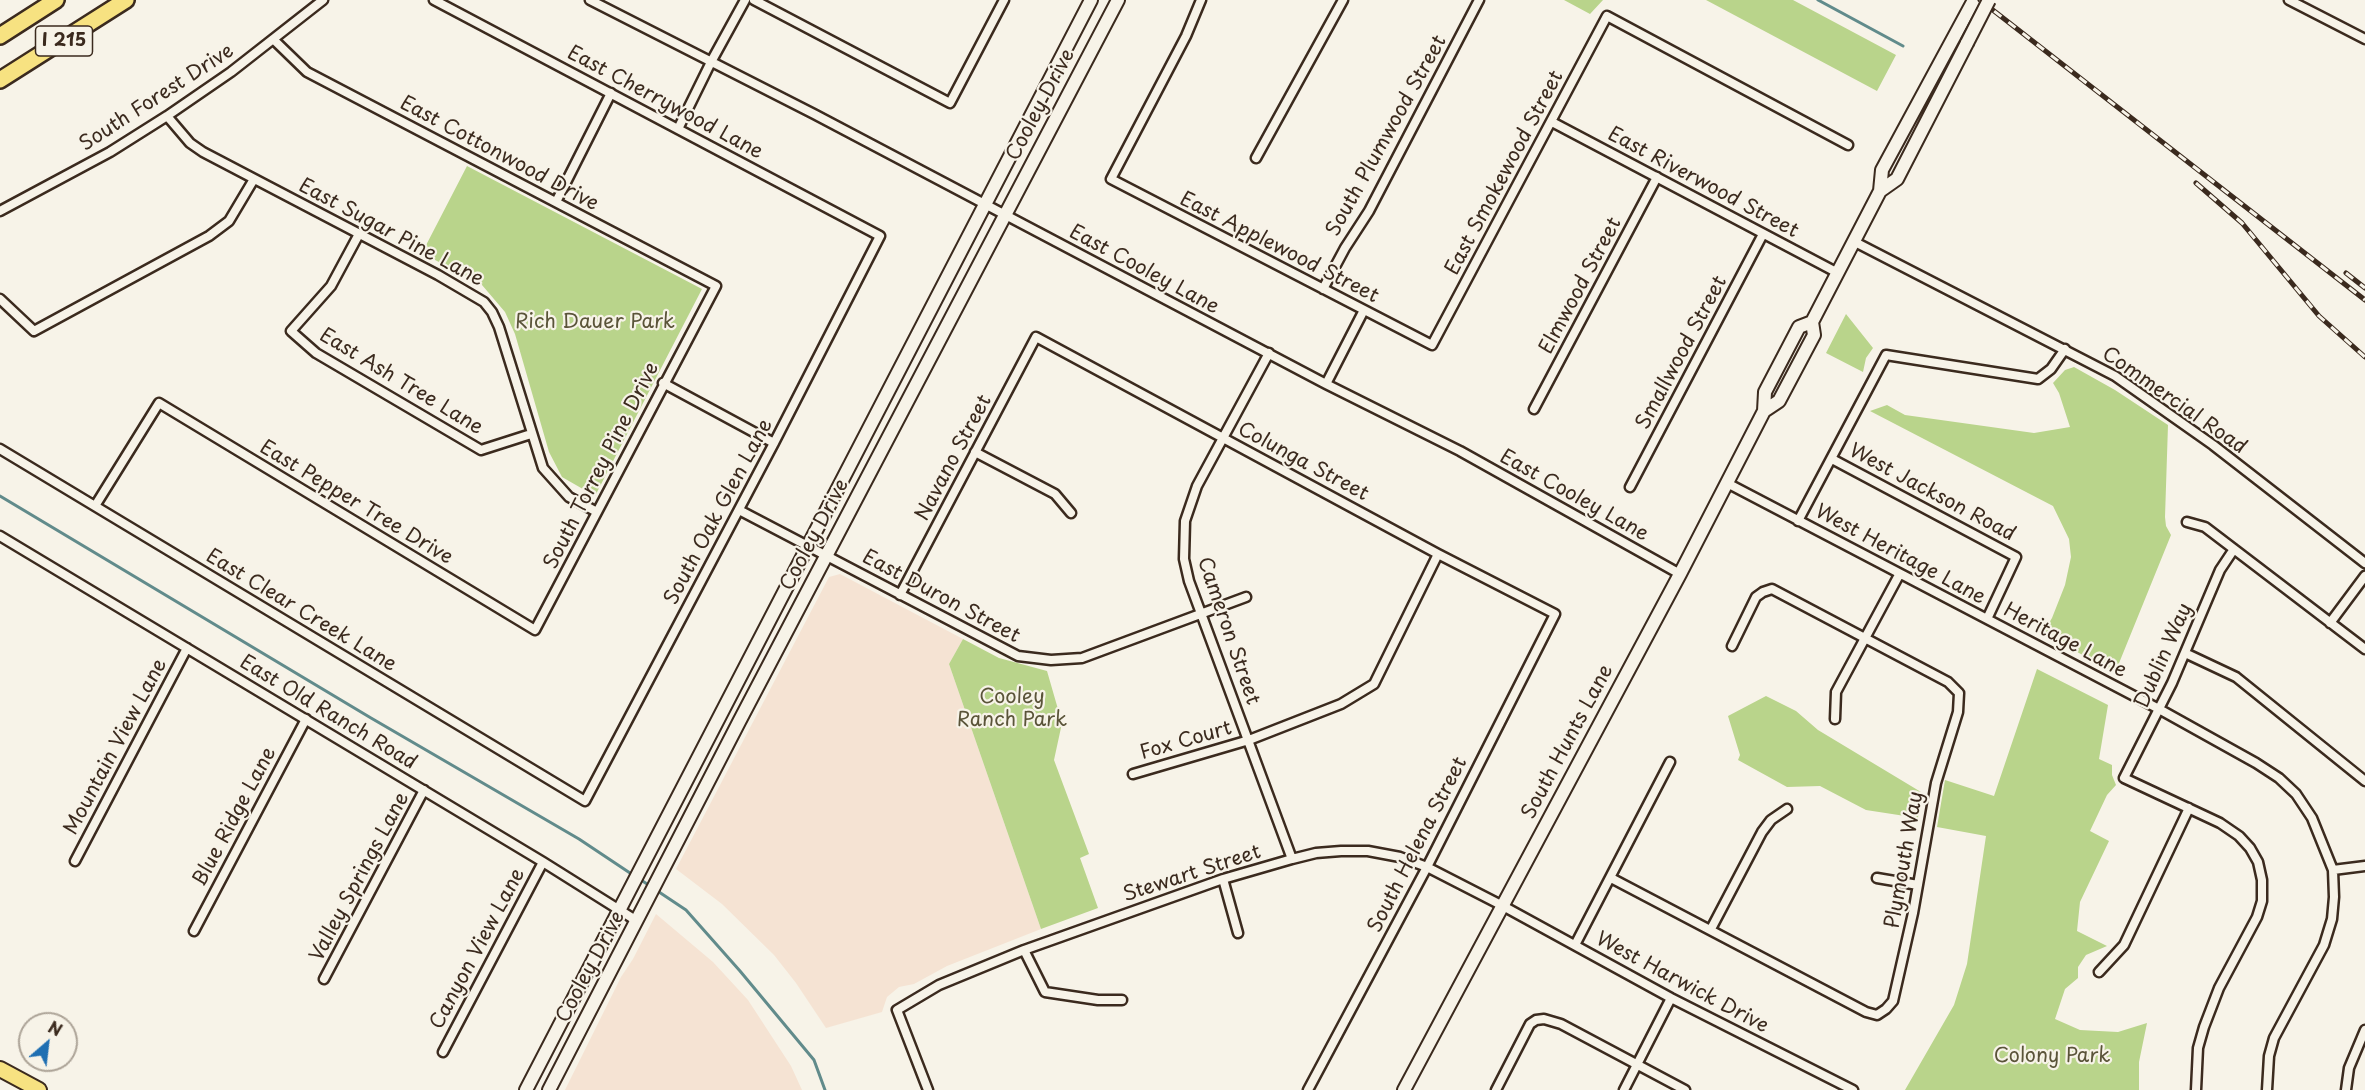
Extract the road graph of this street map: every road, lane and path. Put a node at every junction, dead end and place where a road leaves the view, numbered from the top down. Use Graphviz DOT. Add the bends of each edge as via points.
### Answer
graph roads {
  1 [pos="56,0"];
  2 [pos="126,0"];
  3 [pos="323,0"];
  4 [pos="434,0"];
  5 [pos="590,0"];
  6 [pos="745,0"];
  7 [pos="754,0"];
  8 [pos="1004,0"];
  9 [pos="1091,0"];
  10 [pos="1118,0"];
  11 [pos="1201,0"];
  12 [pos="1343,0"];
  13 [pos="1479,0"];
  14 [pos="1974,0"];
  15 [pos="1989,0"];
  16 [pos="2289,0"];
  17 [pos="0,36"];
  18 [pos="274,39"];
  19 [pos="2365,39"];
  20 [pos="711,62"];
  21 [pos="0,80"];
  22 [pos="611,93"];
  23 [pos="167,116"];
  24 [pos="1552,122"];
  25 [pos="678,129"];
  26 [pos="1848,145"];
  27 [pos="1256,158"];
  28 [pos="1657,177"];
  29 [pos="254,179"];
  30 [pos="1880,191"];
  31 [pos="556,202"];
  32 [pos="984,204"];
  33 [pos="0,210"];
  34 [pos="1004,216"];
  35 [pos="359,234"];
  36 [pos="1763,234"];
  37 [pos="880,236"];
  38 [pos="1853,241"];
  39 [pos="1838,273"];
  40 [pos="716,286"];
  41 [pos="1323,289"];
  42 [pos="0,299"];
  43 [pos="1364,310"];
  44 [pos="1036,337"];
  45 [pos="1432,345"];
  46 [pos="2065,349"];
  47 [pos="1269,353"];
  48 [pos="663,383"];
  49 [pos="1326,384"];
  50 [pos="1534,409"];
  51 [pos="531,434"];
  52 [pos="1223,437"];
  53 [pos="774,443"];
  54 [pos="0,449"];
  55 [pos="975,452"];
  56 [pos="1832,459"];
  57 [pos="1727,483"];
  58 [pos="1630,487"];
  59 [pos="96,506"];
  60 [pos="739,510"];
  61 [pos="597,512"];
  62 [pos="1071,513"];
  63 [pos="1798,521"];
  64 [pos="2187,522"];
  65 [pos="0,536"];
  66 [pos="806,545"];
  67 [pos="2234,549"];
  68 [pos="1438,554"];
  69 [pos="826,555"];
  70 [pos="2365,563"];
  71 [pos="1680,573"];
  72 [pos="1899,575"];
  73 [pos="2365,576"];
  74 [pos="900,595"];
  75 [pos="1246,597"];
  76 [pos="1201,614"];
  77 [pos="1555,614"];
  78 [pos="1987,619"];
  79 [pos="2330,623"];
  80 [pos="535,630"];
  81 [pos="1864,638"];
  82 [pos="1732,646"];
  83 [pos="187,648"];
  84 [pos="2365,649"];
  85 [pos="2185,653"];
  86 [pos="2159,709"];
  87 [pos="306,719"];
  88 [pos="1835,719"];
  89 [pos="1249,740"];
  90 [pos="1670,762"];
  91 [pos="1133,774"];
  92 [pos="2365,781"];
  93 [pos="424,790"];
  94 [pos="585,801"];
  95 [pos="2189,808"];
  96 [pos="1787,809"];
  97 [pos="664,824"];
  98 [pos="681,833"];
  99 [pos="1292,859"];
  100 [pos="75,861"];
  101 [pos="543,862"];
  102 [pos="2365,866"];
  103 [pos="1426,867"];
  104 [pos="2332,870"];
  105 [pos="1611,878"];
  106 [pos="1877,878"];
  107 [pos="1223,879"];
  108 [pos="1918,885"];
  109 [pos="1503,906"];
  110 [pos="619,910"];
  111 [pos="637,921"];
  112 [pos="1711,929"];
  113 [pos="194,931"];
  114 [pos="1238,933"];
  115 [pos="1575,945"];
  116 [pos="1024,950"];
  117 [pos="2099,972"];
  118 [pos="324,979"];
  119 [pos="578,989"];
  120 [pos="596,998"];
  121 [pos="1671,998"];
  122 [pos="1122,1000"];
  123 [pos="2365,1030"];
  124 [pos="443,1052"];
  125 [pos="1637,1064"];
  126 [pos="0,1070"];
  127 [pos="528,1087"];
  128 [pos="31,1088"];
  129 [pos="1848,1089"];
  130 [pos="542,1090"];
  131 [pos="549,1090"];
  132 [pos="928,1090"];
  133 [pos="1308,1090"];
  134 [pos="1404,1090"];
  135 [pos="1496,1090"];
  136 [pos="1624,1090"];
  137 [pos="1684,1090"];
  138 [pos="2196,1090"];
  139 [pos="2267,1090"];
  140 [pos="2346,1090"];
  1 -- 17 [label="highway, I 215"];
  2 -- 21 [label="highway, I 215"];
  3 -- 18 [label="street, South Forest Drive"];
  4 -- 22 [label="street, East Cherrywood Lane"];
  5 -- 20 [label="street, East Cooley Lane"];
  6 -- 20 [label="street"];
  7 -- 8 [label="street" via="950,103"];
  9 -- 32 [label="street, Cooley Drive"];
  10 -- 34 [label="street, Cooley Drive"];
  11 -- 41 [label="street, East Applewood Street" via="1111,179"];
  12 -- 27 [label="street"];
  13 -- 41 [label="street, South Plumwood Street" via="1369,211"];
  14 -- 30 [label="street, South Hunts Lane" via="1882,170"];
  15 -- 30 [label="street, South Hunts Lane, bridge" via="1897,179"];
  16 -- 19 [label="street"];
  18 -- 23 [label="street, South Forest Drive"];
  18 -- 31 [label="street, East Cottonwood Drive" via="307,72"];
  20 -- 25 [label="street"];
  20 -- 32 [label="street, East Cooley Lane"];
  22 -- 25 [label="street, East Cherrywood Lane"];
  22 -- 31 [label="street"];
  23 -- 29 [label="street, East Sugar Pine Lane" via="190,143"];
  23 -- 33 [label="street, South Forest Drive" via="110,152"];
  24 -- 26 [label="street, East Smokewood Street" via="1607,16"];
  24 -- 28 [label="street, East Riverwood Street"];
  24 -- 45 [label="street, East Smokewood Street"];
  25 -- 37 [label="street, East Cherrywood Lane"];
  28 -- 36 [label="street, East Riverwood Street"];
  28 -- 50 [label="street, Elmwood Street"];
  29 -- 35 [label="street, East Sugar Pine Lane"];
  29 -- 42 [label="street" via="229,221 209,236 34,330"];
  30 -- 38 [label="street, South Hunts Lane"];
  31 -- 40 [label="street, East Cottonwood Drive"];
  32 -- 34 [label="street, East Cooley Lane"];
  32 -- 66 [label="street, Cooley Drive"];
  34 -- 47 [label="street, East Cooley Lane"];
  34 -- 69 [label="street, Cooley Drive"];
  35 -- 51 [label="street, East Sugar Pine Lane" via="473,294 488,307 499,327"];
  35 -- 51 [label="street, East Ash Tree Lane" via="331,286 291,331 316,353 481,450"];
  36 -- 39 [label="street, East Riverwood Street"];
  36 -- 58 [label="street, Smallwood Street"];
  37 -- 53 [label="street, South Oak Glen Lane"];
  38 -- 39 [label="street, South Hunts Lane"];
  38 -- 46 [label="street, Commercial Road"];
  39 -- 57 [label="street, South Hunts Lane" via="1812,322 1814,334 1779,401 1764,411"];
  40 -- 48 [label="street, South Torrey Pine Drive"];
  41 -- 43 [label="street, East Applewood Street"];
  43 -- 45 [label="street, East Applewood Street"];
  43 -- 49 [label="street"];
  44 -- 52 [label="street, Colunga Street"];
  44 -- 55 [label="street, Navano Street"];
  46 -- 56 [label="street" via="2038,379 1886,355"];
  46 -- 70 [label="street, Commercial Road" via="2115,376 2169,413"];
  47 -- 49 [label="street, East Cooley Lane"];
  47 -- 52 [label="street, Cameron Street"];
  48 -- 53 [label="street"];
  48 -- 61 [label="street, South Torrey Pine Drive"];
  49 -- 71 [label="street, East Cooley Lane" via="1460,451"];
  51 -- 61 [label="street, East Sugar Pine Lane" via="543,468 551,478 569,497"];
  52 -- 68 [label="street, Colunga Street"];
  52 -- 76 [label="street, Cameron Street" via="1197,486 1185,521 1184,559"];
  53 -- 60 [label="street, South Oak Glen Lane"];
  54 -- 59 [label="street, East Clear Creek Lane"];
  55 -- 62 [label="street" via="1055,494"];
  55 -- 74 [label="street, Navano Street"];
  56 -- 63 [label="street"];
  56 -- 78 [label="street, West Jackson Road" via="2016,557"];
  57 -- 63 [label="street"];
  57 -- 71 [label="street, South Hunts Lane"];
  59 -- 80 [label="street, East Pepper Tree Drive" via="159,403"];
  59 -- 94 [label="street, East Clear Creek Lane"];
  60 -- 66 [label="street, East Duron Street"];
  60 -- 94 [label="street, South Oak Glen Lane"];
  61 -- 80 [label="street, South Torrey Pine Drive"];
  63 -- 72 [label="street, West Heritage Lane"];
  64 -- 67 [label="street" via="2205,527"];
  65 -- 83 [label="street, East Old Ranch Road"];
  66 -- 69 [label="street, East Duron Street"];
  66 -- 97 [label="street, Cooley Drive"];
  67 -- 79 [label="street"];
  67 -- 85 [label="street, Dublin Way" via="2220,570"];
  68 -- 77 [label="street, Colunga Street"];
  68 -- 89 [label="street, Fox Court" via="1374,684 1341,704"];
  69 -- 74 [label="street, East Duron Street"];
  69 -- 98 [label="street, Cooley Drive"];
  71 -- 109 [label="street, South Hunts Lane"];
  72 -- 78 [label="street, West Heritage Lane"];
  72 -- 81 [label="street"];
  73 -- 79 [label="street"];
  74 -- 76 [label="street, East Duron Street" via="1006,652 1051,660 1082,658"];
  75 -- 76 [label="street, East Duron Street"];
  76 -- 89 [label="street, Cameron Street"];
  77 -- 103 [label="street, South Helena Street"];
  78 -- 86 [label="street, Heritage Lane"];
  79 -- 84 [label="street"];
  81 -- 82 [label="street, Plymouth Way" via="1772,590 1756,597"];
  81 -- 88 [label="street" via="1836,692"];
  81 -- 108 [label="street, Plymouth Way" via="1948,682 1959,693 1958,712 1935,783"];
  83 -- 87 [label="street, East Old Ranch Road"];
  83 -- 100 [label="street, Mountain View Lane"];
  85 -- 86 [label="street, Dublin Way"];
  85 -- 92 [label="street" via="2236,677"];
  86 -- 95 [label="street, Dublin Way" via="2124,778"];
  86 -- 104 [label="street, Heritage Lane" via="2279,778 2312,818"];
  87 -- 93 [label="street, East Old Ranch Road"];
  87 -- 113 [label="street, Blue Ridge Lane"];
  89 -- 91 [label="street, Fox Court"];
  89 -- 99 [label="street, Cameron Street"];
  90 -- 105 [label="street"];
  93 -- 101 [label="street, East Old Ranch Road"];
  93 -- 118 [label="street, Valley Springs Lane"];
  95 -- 117 [label="street" via="2124,945"];
  95 -- 138 [label="street" via="2239,836 2258,862 2262,880 2257,917 2219,988 2204,1027 2198,1048"];
  96 -- 112 [label="street" via="1762,831"];
  97 -- 98 [label="street"];
  97 -- 110 [label="street, Cooley Drive"];
  98 -- 111 [label="street, Cooley Drive"];
  99 -- 103 [label="street, Stewart Street" via="1317,853 1368,851"];
  99 -- 107 [label="street, Stewart Street"];
  101 -- 110 [label="street, East Old Ranch Road"];
  101 -- 124 [label="street, Canyon View Lane"];
  102 -- 104 [label="street"];
  103 -- 109 [label="street, Stewart Street"];
  103 -- 133 [label="street, South Helena Street"];
  104 -- 139 [label="street, Heritage Lane" via="2330,931 2274,1038"];
  105 -- 112 [label="street, Plymouth Way"];
  105 -- 115 [label="street"];
  106 -- 108 [label="street"];
  107 -- 114 [label="street"];
  107 -- 116 [label="street, Stewart Street"];
  108 -- 112 [label="street, Plymouth Way" via="1893,1001 1877,1015"];
  109 -- 115 [label="street, West Harwick Drive"];
  109 -- 134 [label="street, South Hunts Lane"];
  110 -- 111 [label="street, East Old Ranch Road"];
  110 -- 119 [label="street, Cooley Drive"];
  111 -- 120 [label="street, Cooley Drive"];
  115 -- 121 [label="street, West Harwick Drive"];
  116 -- 122 [label="street" via="1045,992"];
  116 -- 132 [label="street, Stewart Street" via="939,985 897,1010"];
  119 -- 120 [label="street"];
  119 -- 127 [label="street, Cooley Drive"];
  120 -- 131 [label="street, Cooley Drive"];
  121 -- 125 [label="street"];
  121 -- 129 [label="street, West Harwick Drive"];
  123 -- 140 [label="street" via="2349,1068"];
  125 -- 135 [label="street" via="1561,1024 1536,1020 1525,1032"];
  125 -- 136 [label="street"];
  125 -- 137 [label="street"];
  126 -- 128 [label="main road"];
  127 -- 130 [label="street"];
}
